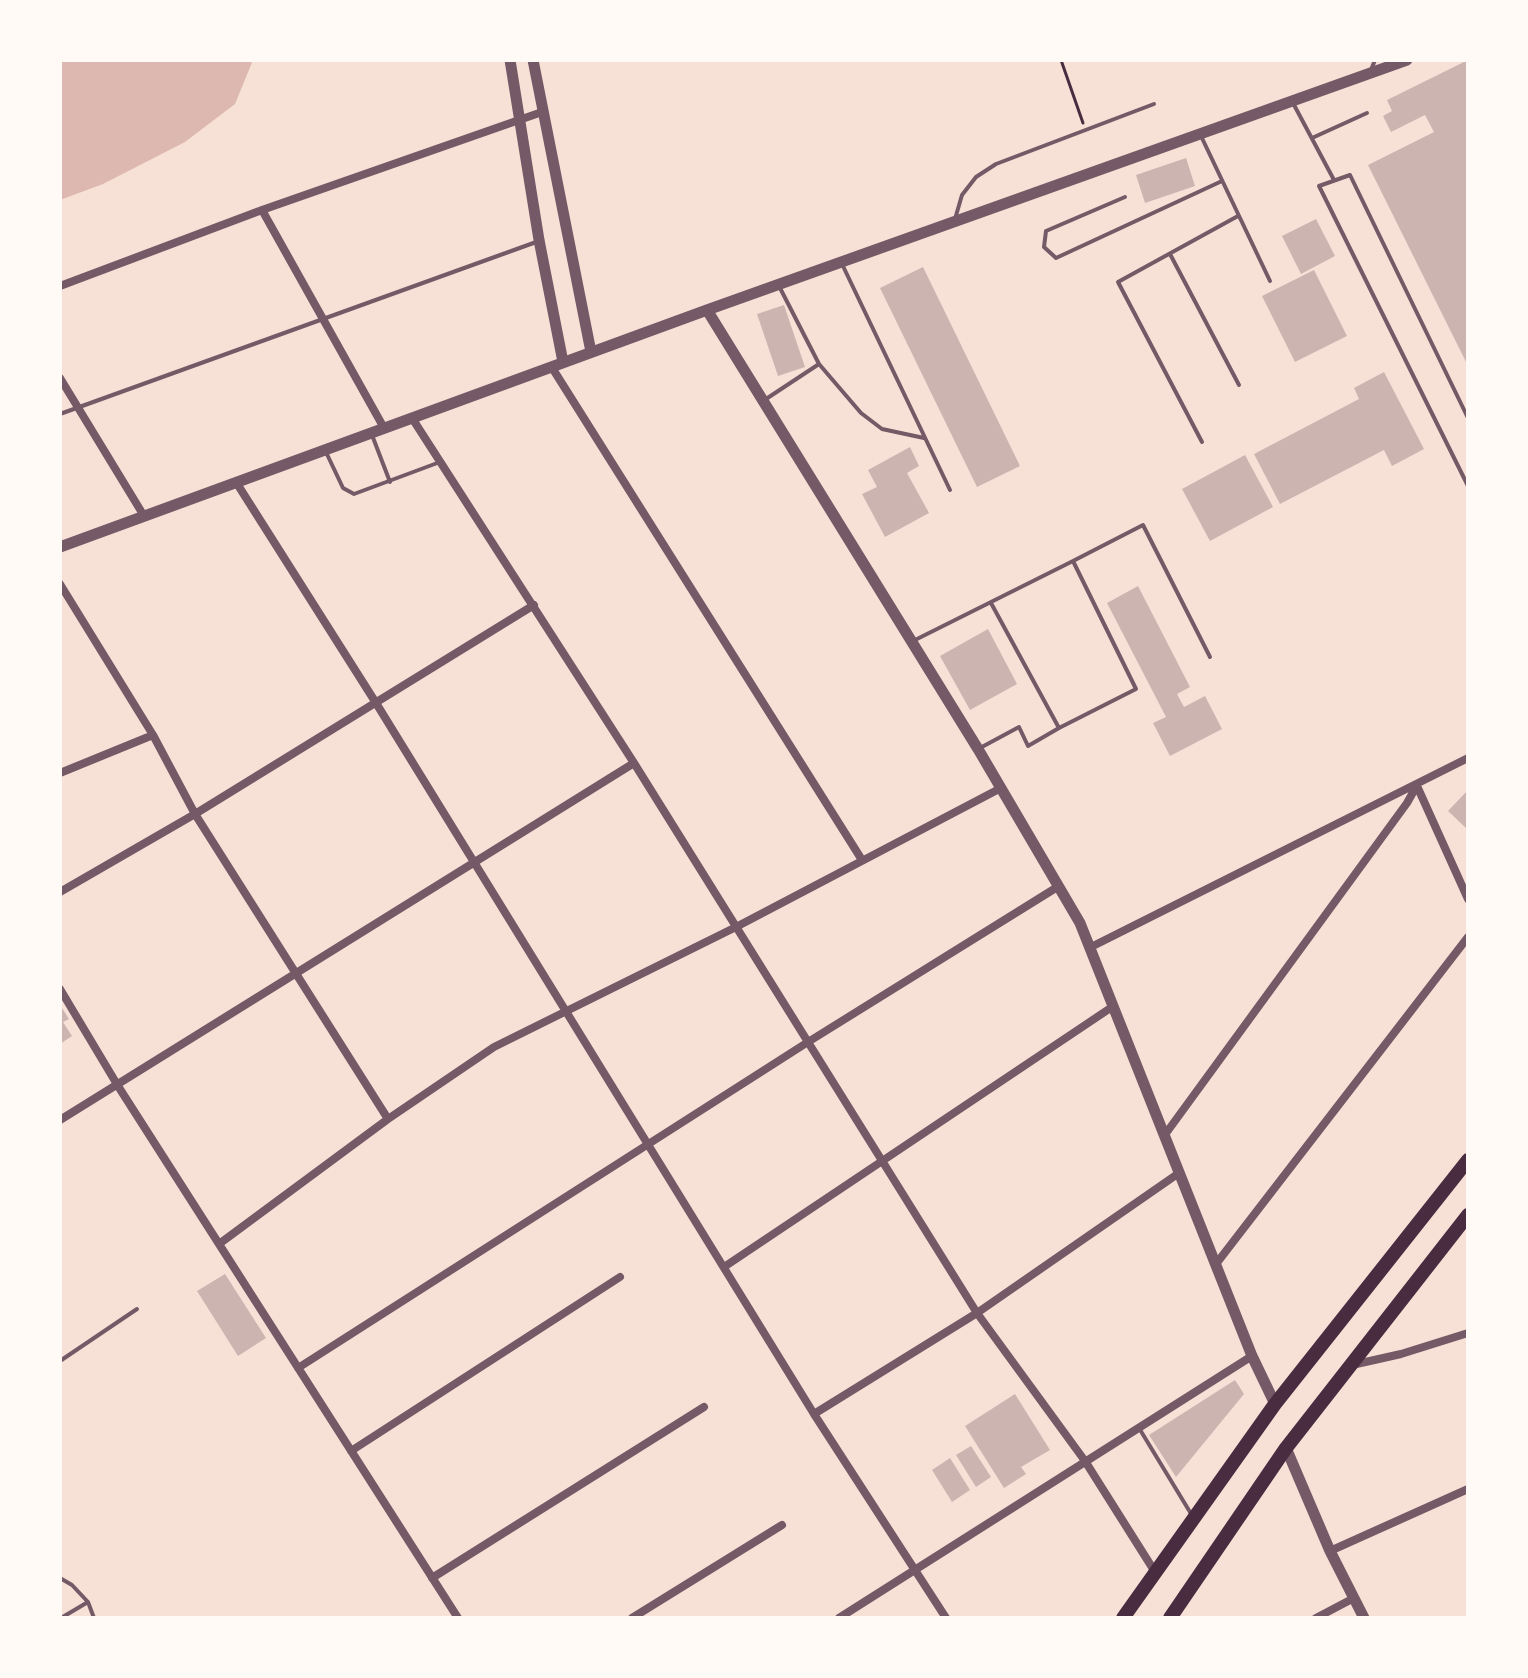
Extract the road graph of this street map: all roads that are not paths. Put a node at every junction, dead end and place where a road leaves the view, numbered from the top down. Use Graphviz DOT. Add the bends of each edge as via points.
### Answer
graph roads {
  1 [pos="510,60"];
  2 [pos="533,60"];
  3 [pos="1375,60"];
  4 [pos="1407,60"];
  5 [pos="1370,73"];
  6 [pos="1292,101"];
  7 [pos="1154,104"];
  8 [pos="542,112"];
  9 [pos="1367,113"];
  10 [pos="521,119"];
  11 [pos="1200,134"];
  12 [pos="1312,138"];
  13 [pos="1335,180"];
  14 [pos="1222,181"];
  15 [pos="1125,197"];
  16 [pos="262,210"];
  17 [pos="1238,216"];
  18 [pos="954,221"];
  19 [pos="539,240"];
  20 [pos="1170,254"];
  21 [pos="841,262"];
  22 [pos="1270,281"];
  23 [pos="778,285"];
  24 [pos="60,286"];
  25 [pos="707,310"];
  26 [pos="323,320"];
  27 [pos="591,352"];
  28 [pos="557,364"];
  29 [pos="819,364"];
  30 [pos="60,378"];
  31 [pos="1239,385"];
  32 [pos="764,401"];
  33 [pos="78,408"];
  34 [pos="60,414"];
  35 [pos="412,418"];
  36 [pos="1468,418"];
  37 [pos="384,428"];
  38 [pos="371,433"];
  39 [pos="924,439"];
  40 [pos="1202,442"];
  41 [pos="325,450"];
  42 [pos="440,462"];
  43 [pos="236,482"];
  44 [pos="390,482"];
  45 [pos="1468,486"];
  46 [pos="950,490"];
  47 [pos="144,516"];
  48 [pos="60,547"];
  49 [pos="1073,561"];
  50 [pos="60,584"];
  51 [pos="991,603"];
  52 [pos="534,605"];
  53 [pos="912,642"];
  54 [pos="1210,657"];
  55 [pos="376,703"];
  56 [pos="1059,728"];
  57 [pos="153,735"];
  58 [pos="978,749"];
  59 [pos="1468,758"];
  60 [pos="634,763"];
  61 [pos="60,773"];
  62 [pos="1418,785"];
  63 [pos="1001,788"];
  64 [pos="195,814"];
  65 [pos="862,860"];
  66 [pos="474,861"];
  67 [pos="1059,886"];
  68 [pos="60,892"];
  69 [pos="1468,899"];
  70 [pos="736,927"];
  71 [pos="1468,937"];
  72 [pos="1091,947"];
  73 [pos="295,974"];
  74 [pos="60,989"];
  75 [pos="1112,1007"];
  76 [pos="567,1012"];
  77 [pos="808,1042"];
  78 [pos="118,1086"];
  79 [pos="388,1119"];
  80 [pos="60,1120"];
  81 [pos="1164,1136"];
  82 [pos="647,1146"];
  83 [pos="1468,1160"];
  84 [pos="882,1161"];
  85 [pos="1179,1173"];
  86 [pos="1468,1215"];
  87 [pos="219,1244"];
  88 [pos="1216,1264"];
  89 [pos="724,1267"];
  90 [pos="620,1277"];
  91 [pos="137,1309"];
  92 [pos="977,1313"];
  93 [pos="1468,1333"];
  94 [pos="1252,1356"];
  95 [pos="60,1361"];
  96 [pos="1351,1365"];
  97 [pos="298,1368"];
  98 [pos="1275,1404"];
  99 [pos="704,1407"];
  100 [pos="814,1414"];
  101 [pos="1138,1426"];
  102 [pos="1286,1448"];
  103 [pos="351,1451"];
  104 [pos="1085,1461"];
  105 [pos="1468,1489"];
  106 [pos="1193,1517"];
  107 [pos="782,1525"];
  108 [pos="1330,1551"];
  109 [pos="914,1569"];
  110 [pos="1155,1572"];
  111 [pos="60,1578"];
  112 [pos="432,1578"];
  113 [pos="1354,1598"];
  114 [pos="88,1602"];
  115 [pos="61,1618"];
  116 [pos="94,1618"];
  117 [pos="458,1618"];
  118 [pos="632,1618"];
  119 [pos="839,1618"];
  120 [pos="946,1618"];
  121 [pos="1123,1618"];
  122 [pos="1170,1618"];
  123 [pos="1316,1618"];
  124 [pos="1364,1618"];
  1 -- 10 [label="street"];
  2 -- 8 [label="street"];
  3 -- 5 [label="lane"];
  4 -- 5 [label="street"];
  5 -- 6 [label="street"];
  6 -- 11 [label="street"];
  6 -- 12 [label="lane"];
  7 -- 18 [label="lane" via="996,164 962,195"];
  8 -- 10 [label="street"];
  8 -- 27 [label="street"];
  9 -- 12 [label="lane"];
  10 -- 16 [label="street"];
  10 -- 19 [label="street"];
  11 -- 14 [label="lane"];
  11 -- 18 [label="street"];
  12 -- 13 [label="lane"];
  13 -- 36 [label="lane" via="1350,175"];
  13 -- 45 [label="lane" via="1319,186"];
  14 -- 15 [label="lane" via="1056,258 1044,247 1046,231"];
  14 -- 17 [label="lane"];
  16 -- 24 [label="street"];
  16 -- 26 [label="street"];
  17 -- 20 [label="lane"];
  17 -- 22 [label="lane"];
  18 -- 21 [label="street"];
  19 -- 26 [label="lane"];
  19 -- 28 [label="street"];
  20 -- 31 [label="lane"];
  20 -- 40 [label="lane" via="1118,282"];
  21 -- 23 [label="street"];
  21 -- 39 [label="lane"];
  23 -- 25 [label="street"];
  23 -- 29 [label="lane"];
  25 -- 27 [label="street"];
  25 -- 32 [label="street"];
  26 -- 33 [label="lane"];
  26 -- 37 [label="street"];
  27 -- 28 [label="street"];
  28 -- 35 [label="street"];
  28 -- 65 [label="street"];
  29 -- 32 [label="lane"];
  29 -- 39 [label="lane" via="882,429"];
  30 -- 33 [label="street"];
  32 -- 53 [label="street"];
  33 -- 34 [label="lane"];
  33 -- 47 [label="street"];
  35 -- 37 [label="street"];
  35 -- 42 [label="street"];
  37 -- 38 [label="street"];
  38 -- 41 [label="street"];
  38 -- 44 [label="lane"];
  39 -- 46 [label="lane"];
  41 -- 43 [label="street"];
  41 -- 44 [label="lane" via="343,488 354,494"];
  42 -- 44 [label="lane"];
  42 -- 52 [label="street"];
  43 -- 47 [label="street"];
  43 -- 55 [label="street"];
  47 -- 48 [label="street"];
  49 -- 51 [label="lane"];
  49 -- 54 [label="lane" via="1143,525"];
  49 -- 56 [label="lane" via="1136,689"];
  50 -- 57 [label="street"];
  51 -- 53 [label="lane"];
  51 -- 56 [label="lane"];
  52 -- 55 [label="street"];
  52 -- 60 [label="street"];
  53 -- 58 [label="street"];
  55 -- 64 [label="street"];
  55 -- 66 [label="street"];
  56 -- 58 [label="lane" via="1028,746 1019,727"];
  57 -- 61 [label="street"];
  57 -- 64 [label="street"];
  58 -- 63 [label="street"];
  59 -- 62 [label="street"];
  60 -- 66 [label="street"];
  60 -- 70 [label="street"];
  62 -- 69 [label="street"];
  62 -- 72 [label="street"];
  62 -- 81 [label="street"];
  63 -- 65 [label="street"];
  63 -- 67 [label="street"];
  64 -- 68 [label="street"];
  64 -- 73 [label="street"];
  65 -- 70 [label="street"];
  66 -- 73 [label="street"];
  66 -- 76 [label="street"];
  67 -- 72 [label="street"];
  67 -- 77 [label="street"];
  70 -- 76 [label="street"];
  70 -- 77 [label="street"];
  71 -- 88 [label="street"];
  72 -- 75 [label="street"];
  73 -- 78 [label="street"];
  73 -- 79 [label="street"];
  74 -- 78 [label="street"];
  75 -- 81 [label="street"];
  75 -- 84 [label="street"];
  76 -- 79 [label="street" via="494,1047"];
  76 -- 82 [label="street"];
  77 -- 82 [label="street"];
  77 -- 84 [label="street"];
  78 -- 80 [label="street"];
  78 -- 87 [label="street"];
  79 -- 87 [label="street"];
  81 -- 85 [label="street"];
  82 -- 89 [label="street"];
  82 -- 97 [label="street"];
  83 -- 98 [label="highway"];
  84 -- 89 [label="street"];
  84 -- 92 [label="street"];
  85 -- 88 [label="street"];
  85 -- 92 [label="street"];
  86 -- 96 [label="highway"];
  87 -- 97 [label="street"];
  88 -- 94 [label="street"];
  89 -- 100 [label="street"];
  90 -- 103 [label="street"];
  91 -- 95 [label="lane"];
  92 -- 100 [label="street"];
  92 -- 104 [label="street"];
  93 -- 96 [label="street"];
  94 -- 98 [label="street"];
  94 -- 101 [label="street"];
  96 -- 102 [label="highway"];
  97 -- 103 [label="street"];
  98 -- 106 [label="highway"];
  99 -- 112 [label="street"];
  100 -- 109 [label="street"];
  101 -- 104 [label="street"];
  101 -- 106 [label="lane"];
  102 -- 108 [label="street"];
  102 -- 122 [label="highway"];
  103 -- 112 [label="street"];
  104 -- 109 [label="street"];
  104 -- 110 [label="street"];
  105 -- 108 [label="street"];
  106 -- 110 [label="highway"];
  107 -- 118 [label="street"];
  108 -- 113 [label="street"];
  109 -- 119 [label="street"];
  109 -- 120 [label="street"];
  110 -- 121 [label="highway"];
  111 -- 114 [label="lane"];
  112 -- 117 [label="street"];
  113 -- 123 [label="street"];
  113 -- 124 [label="street"];
  114 -- 115 [label="lane"];
  114 -- 116 [label="lane"];
}
